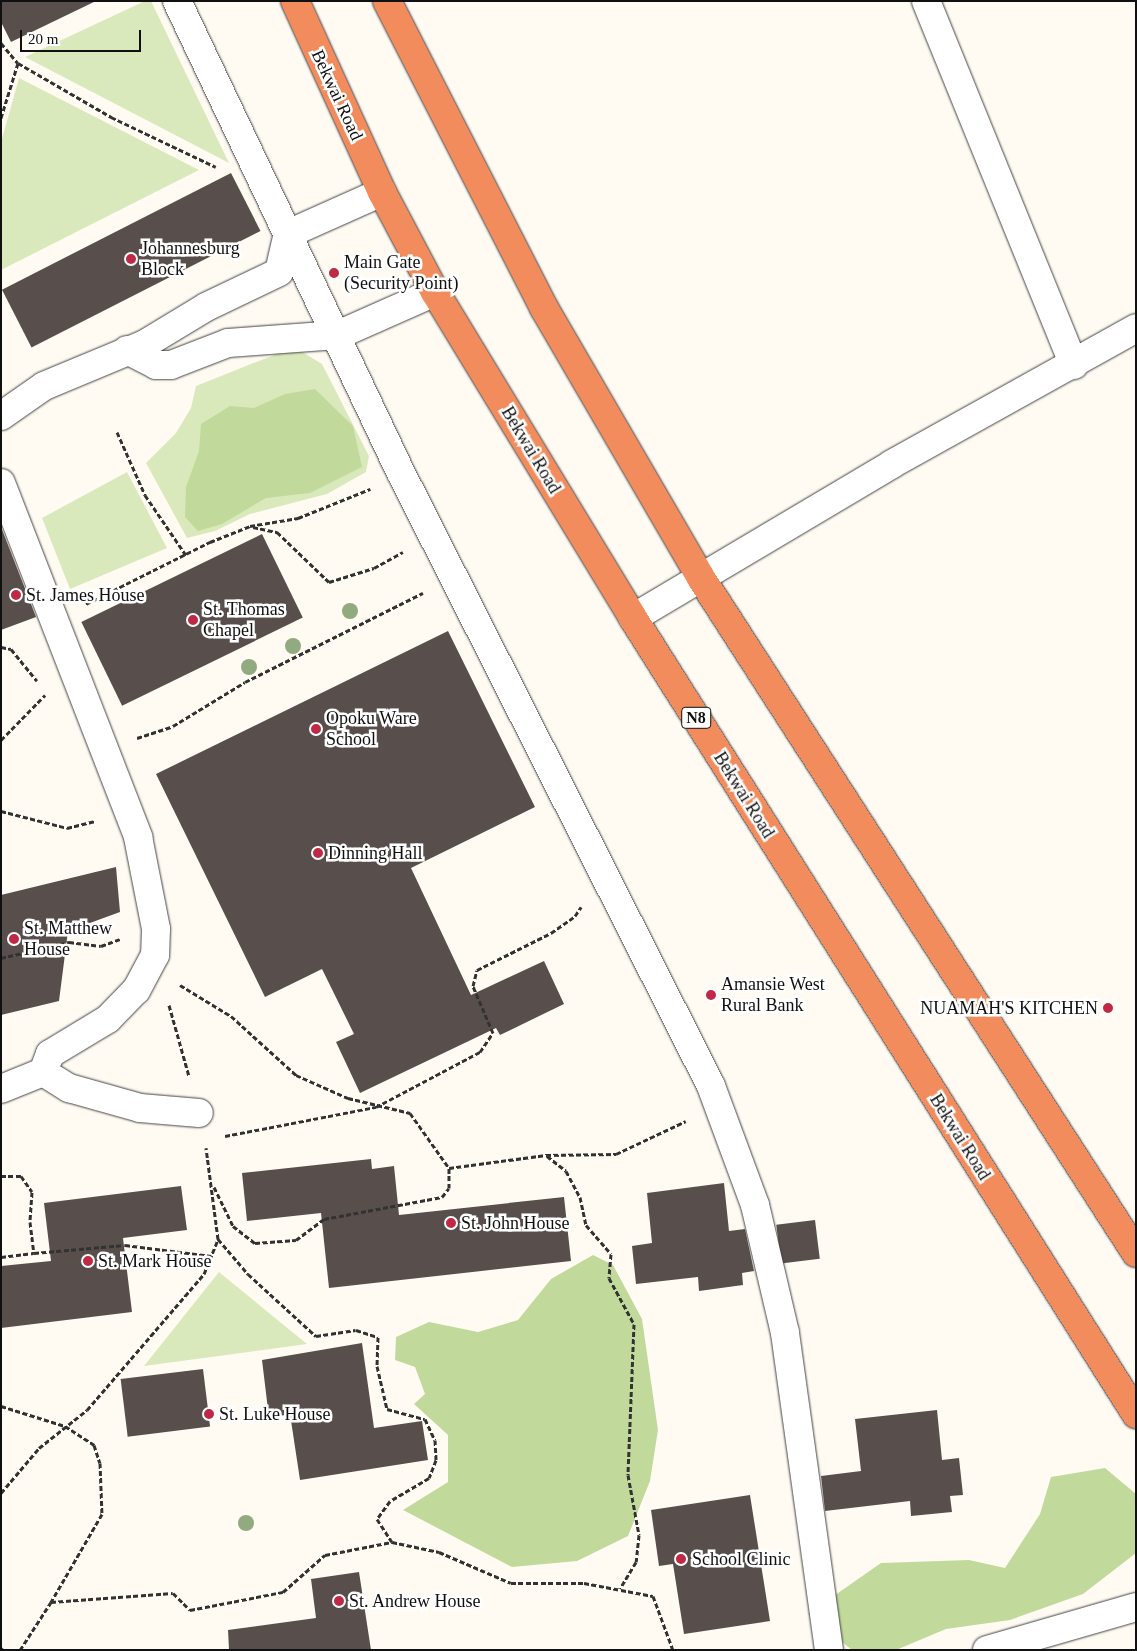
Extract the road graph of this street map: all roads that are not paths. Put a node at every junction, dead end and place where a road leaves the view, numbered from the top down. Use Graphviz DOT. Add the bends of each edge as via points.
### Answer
graph roads {
  1 [pos="177,1"];
  2 [pos="295,1"];
  3 [pos="387,1"];
  4 [pos="926,1"];
  5 [pos="382,192"];
  6 [pos="288,234"];
  7 [pos="435,292"];
  8 [pos="1136,328"];
  9 [pos="338,335"];
  10 [pos="127,350"];
  11 [pos="1074,365"];
  12 [pos="1,416"];
  13 [pos="1,483"];
  14 [pos="701,578"];
  15 [pos="633,618"];
  16 [pos="43,1072"];
  17 [pos="1,1089"];
  18 [pos="199,1113"];
  19 [pos="1136,1253"];
  20 [pos="1136,1414"];
  21 [pos="1136,1607"];
  22 [pos="829,1650"];
  23 [pos="987,1650"];
  1 -- 6 [label="street"];
  2 -- 5 [label="highway, Bekwai Road / N8"];
  3 -- 14 [label="highway" via="544,308"];
  4 -- 11 [label="street"];
  5 -- 6 [label="street"];
  5 -- 7 [label="highway, Bekwai Road / N8"];
  6 -- 9 [label="street"];
  6 -- 10 [label="street" via="279,272"];
  7 -- 9 [label="street"];
  7 -- 15 [label="highway, Bekwai Road / N8"];
  8 -- 11 [label="street"];
  9 -- 10 [label="street" via="228,343 171,365 156,365"];
  9 -- 22 [label="street" via="400,471 719,1107 755,1205 785,1333"];
  10 -- 12 [label="street" via="44,386"];
  11 -- 14 [label="street" via="892,464"];
  13 -- 16 [label="street" via="138,837 153,911 158,964 108,1019 50,1054"];
  14 -- 15 [label="street"];
  14 -- 19 [label="highway"];
  15 -- 20 [label="highway, Bekwai Road / N8"];
  16 -- 17 [label="street"];
  16 -- 18 [label="street" via="69,1088 140,1108"];
  21 -- 23 [label="street"];
}
